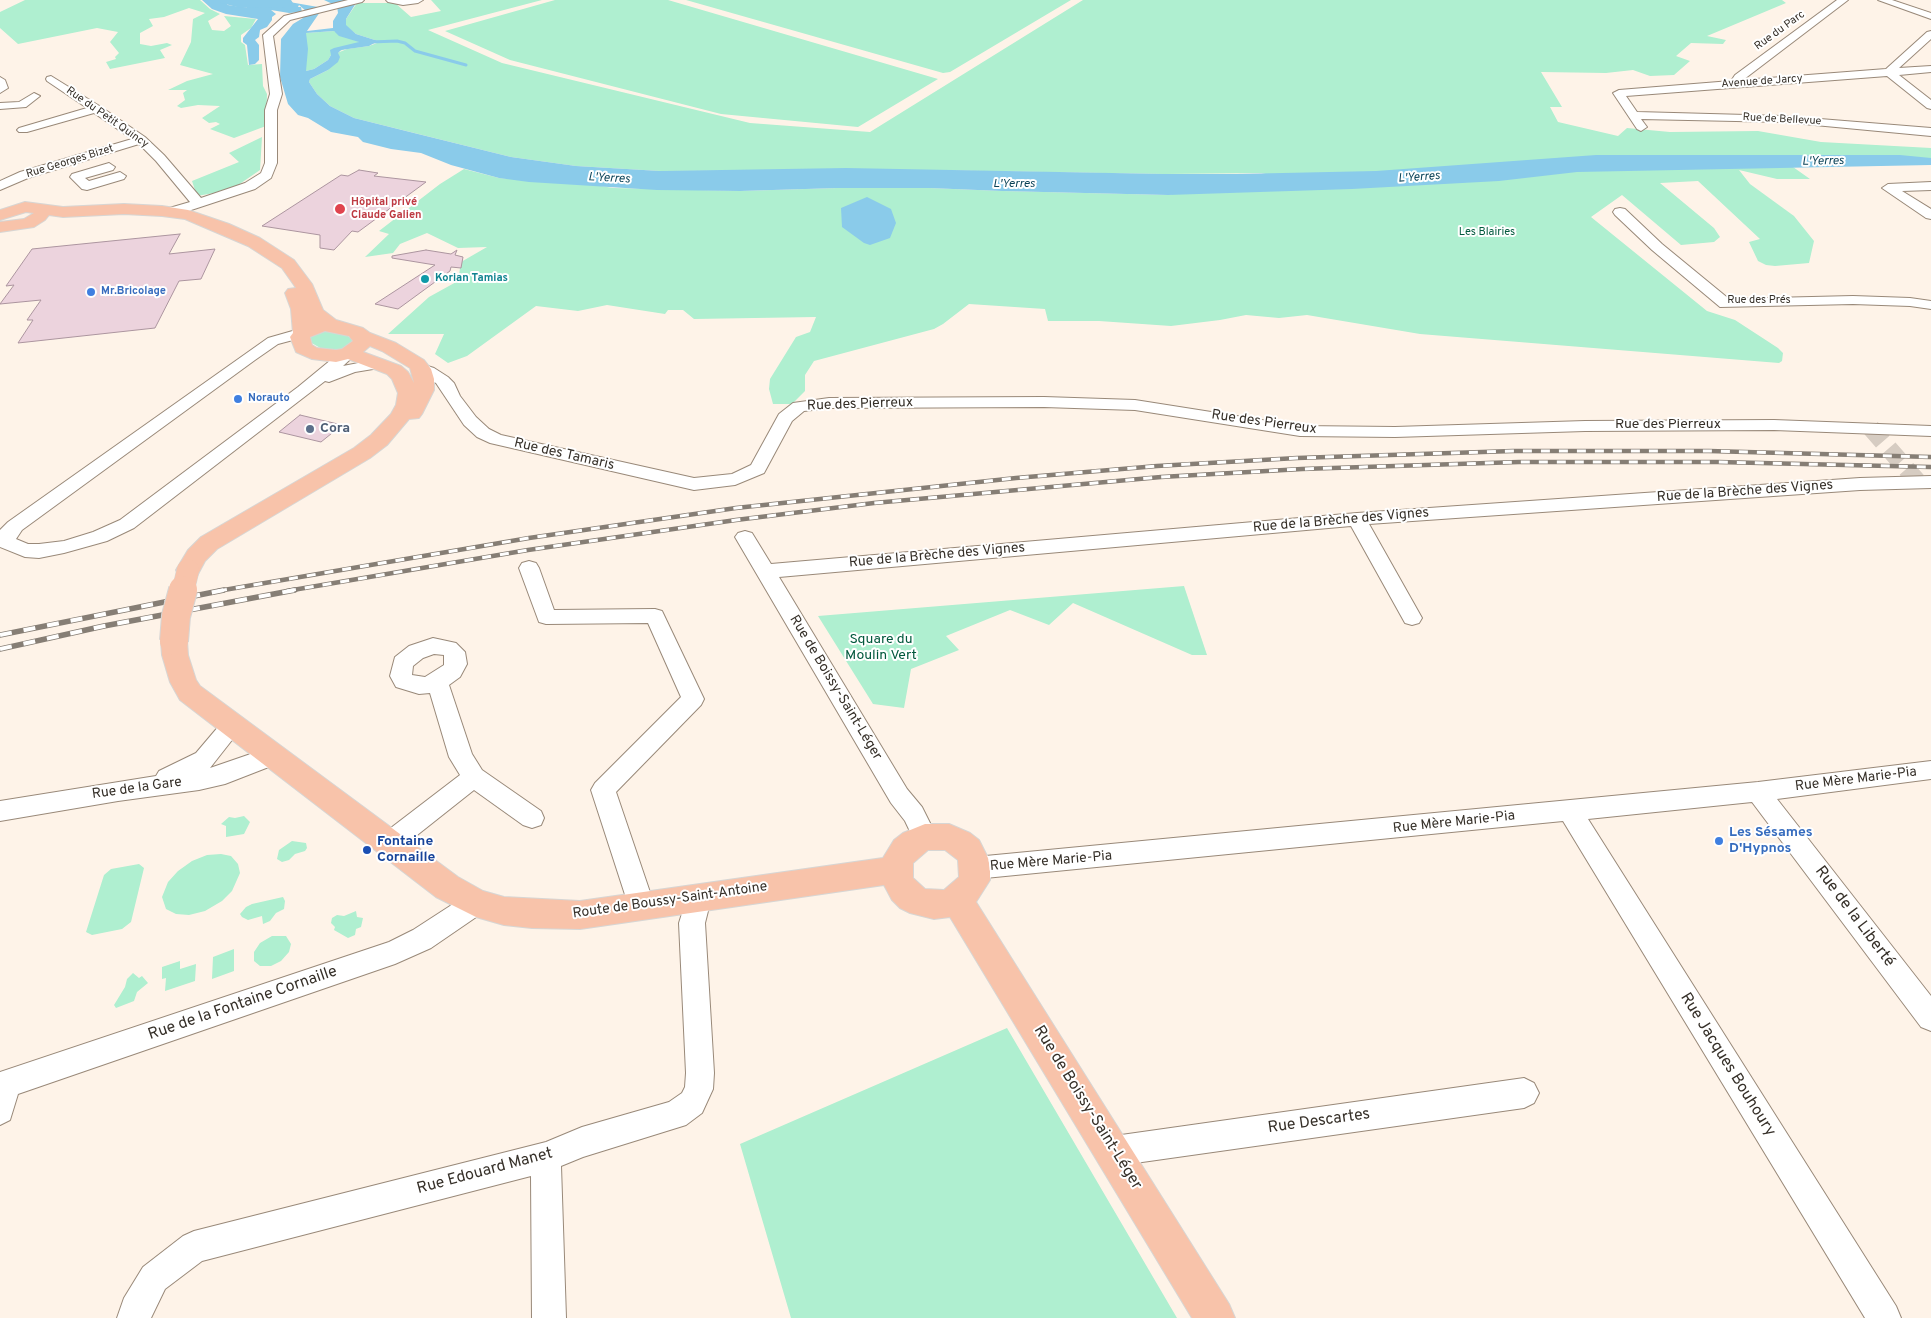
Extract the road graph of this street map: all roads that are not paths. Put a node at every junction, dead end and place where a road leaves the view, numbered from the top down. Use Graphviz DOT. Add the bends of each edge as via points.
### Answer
graph roads {
  1 [pos="359,0"];
  2 [pos="391,0"];
  3 [pos="418,0"];
  4 [pos="1843,0"];
  5 [pos="1883,0"];
  6 [pos="1931,16"];
  7 [pos="1931,34"];
  8 [pos="1931,69"];
  9 [pos="1889,72"];
  10 [pos="51,79"];
  11 [pos="0,80"];
  12 [pos="1735,84"];
  13 [pos="2,99"];
  14 [pos="1931,106"];
  15 [pos="97,109"];
  16 [pos="1633,114"];
  17 [pos="54,121"];
  18 [pos="1641,127"];
  19 [pos="1931,132"];
  20 [pos="141,140"];
  21 [pos="93,155"];
  22 [pos="109,167"];
  23 [pos="120,176"];
  24 [pos="132,185"];
  25 [pos="0,186"];
  26 [pos="1931,186"];
  27 [pos="201,203"];
  28 [pos="0,210"];
  29 [pos="1620,212"];
  30 [pos="0,214"];
  31 [pos="180,214"];
  32 [pos="1931,215"];
  33 [pos="12,224"];
  34 [pos="1931,305"];
  35 [pos="330,325"];
  36 [pos="303,333"];
  37 [pos="363,337"];
  38 [pos="349,353"];
  39 [pos="379,364"];
  40 [pos="421,369"];
  41 [pos="307,388"];
  42 [pos="452,396"];
  43 [pos="419,402"];
  44 [pos="1931,431"];
  45 [pos="335,470"];
  46 [pos="1924,482"];
  47 [pos="694,484"];
  48 [pos="1931,496"];
  49 [pos="1357,519"];
  50 [pos="745,537"];
  51 [pos="529,568"];
  52 [pos="766,571"];
  53 [pos="1412,618"];
  54 [pos="437,682"];
  55 [pos="232,726"];
  56 [pos="214,750"];
  57 [pos="270,756"];
  58 [pos="1931,770"];
  59 [pos="225,774"];
  60 [pos="474,777"];
  61 [pos="118,791"];
  62 [pos="1758,792"];
  63 [pos="0,811"];
  64 [pos="1570,811"];
  65 [pos="532,818"];
  66 [pos="925,837"];
  67 [pos="388,844"];
  68 [pos="976,868"];
  69 [pos="896,870"];
  70 [pos="698,899"];
  71 [pos="957,899"];
  72 [pos="476,903"];
  73 [pos="642,907"];
  74 [pos="1931,1018"];
  75 [pos="2,1093"];
  76 [pos="1524,1093"];
  77 [pos="1114,1151"];
  78 [pos="546,1157"];
  79 [pos="134,1318"];
  80 [pos="549,1318"];
  81 [pos="1215,1318"];
  82 [pos="1884,1318"];
  1 -- 27 [label="street" via="287,18 268,35 276,94 271,110 270,170 250,186"];
  2 -- 3 [label="street"];
  4 -- 12 [label="street, Rue du Parc" via="1739,77"];
  5 -- 6 [label="street"];
  7 -- 9 [label="street"];
  8 -- 9 [label="street, Avenue de Jarcy"];
  9 -- 12 [label="street, Avenue de Jarcy"];
  9 -- 14 [label="street"];
  10 -- 15 [label="street, Rue du Petit Quincy"];
  11 -- 13 [label="street"];
  12 -- 16 [label="street, Avenue de Jarcy" via="1619,93"];
  15 -- 17 [label="street"];
  15 -- 20 [label="street, Rue du Petit Quincy"];
  16 -- 18 [label="street"];
  16 -- 19 [label="street, Rue de Bellevue" via="1782,118"];
  20 -- 21 [label="street, Rue Georges Bizet"];
  20 -- 27 [label="street, Rue du Petit Quincy"];
  21 -- 22 [label="street"];
  21 -- 25 [label="street, Rue Georges Bizet" via="24,175"];
  22 -- 23 [label="street"];
  22 -- 23 [label="street" via="76,177 87,186"];
  23 -- 24 [label="street"];
  26 -- 32 [label="street" via="1888,188"];
  27 -- 31 [label="street"];
  28 -- 33 [label="main road"];
  29 -- 34 [label="street, Rue des Prés" via="1725,304 1853,300"];
  30 -- 33 [label="main road"];
  31 -- 33 [label="main road" via="124,209 63,212 41,209 42,214"];
  31 -- 35 [label="main road" via="254,242 288,264 303,284 315,313"];
  33 -- 36 [label="main road" via="58,217 135,214 174,218 201,226 250,250 278,270 294,292"];
  35 -- 36 [label="main road" via="314,327"];
  35 -- 37 [label="main road"];
  36 -- 38 [label="main road" via="300,342 312,353 336,356"];
  36 -- 41 [label="street" via="273,341 249,357 15,526 6,542 25,550 39,551 100,537 127,524"];
  37 -- 38 [label="main road" via="363,344"];
  37 -- 40 [label="main road" via="403,355"];
  38 -- 39 [label="main road, Route de Boussy-Saint-Antoine"];
  38 -- 41 [label="street"];
  39 -- 41 [label="street" via="352,368"];
  39 -- 45 [label="main road, Route de Boussy-Saint-Antoine" via="401,376 408,393 406,405 400,417 379,440"];
  40 -- 42 [label="street, Rue des Tamaris" via="442,380"];
  40 -- 43 [label="main road, Route de Boussy-Saint-Antoine" via="424,390"];
  42 -- 43 [label="street" via="435,392"];
  42 -- 47 [label="street, Rue des Tamaris" via="470,421 496,440"];
  43 -- 45 [label="main road, Route de Boussy-Saint-Antoine" via="398,430 381,444"];
  44 -- 47 [label="street, Rue des Pierreux" via="1764,425 1300,431 1127,405 830,403 799,407 785,418 758,469 735,479"];
  45 -- 55 [label="main road, Route de Boussy-Saint-Antoine, bridge" via="209,543 188,570 176,616 175,655 190,693"];
  46 -- 48 [label="street"];
  46 -- 49 [label="street, Rue de la Brèche des Vignes"];
  49 -- 52 [label="street, Rue de la Brèche des Vignes"];
  49 -- 53 [label="street"];
  50 -- 52 [label="street, Rue de Boissy-Saint-Léger"];
  51 -- 73 [label="street" via="546,616 655,616 693,699 603,790"];
  52 -- 66 [label="street, Rue de Boissy-Saint-Léger"];
  54 -- 60 [label="street" via="461,757"];
  55 -- 56 [label="street"];
  55 -- 57 [label="main road, Route de Boussy-Saint-Antoine"];
  56 -- 59 [label="street" via="211,761 215,771"];
  56 -- 61 [label="street" via="177,775"];
  57 -- 59 [label="street, Rue de la Gare"];
  57 -- 67 [label="main road, Route de Boussy-Saint-Antoine"];
  58 -- 62 [label="street, Rue Mère Marie-Pia"];
  59 -- 61 [label="street, Rue de la Gare"];
  60 -- 65 [label="street"];
  60 -- 67 [label="street"];
  61 -- 63 [label="street, Rue de la Gare"];
  62 -- 64 [label="street, Rue Mère Marie-Pia"];
  62 -- 74 [label="street, Rue de la Liberté"];
  64 -- 68 [label="street, Rue Mère Marie-Pia"];
  64 -- 82 [label="street, Rue Jacques Bouhoury"];
  66 -- 68 [label="main road" via="937,836 959,842 968,849"];
  66 -- 69 [label="main road" via="905,850 898,859"];
  67 -- 72 [label="main road, Route de Boussy-Saint-Antoine" via="447,887"];
  68 -- 71 [label="main road" via="974,880"];
  69 -- 70 [label="main road, Route de Boussy-Saint-Antoine"];
  69 -- 71 [label="main road" via="898,881 911,898 922,903 940,904"];
  70 -- 73 [label="main road, Route de Boussy-Saint-Antoine"];
  70 -- 78 [label="street, Rue Edouard Manet" via="692,923 700,1089 692,1103 676,1115 582,1142"];
  71 -- 77 [label="main road, Rue de Boissy-Saint-Léger"];
  72 -- 73 [label="main road, Route de Boussy-Saint-Antoine" via="532,914 580,915"];
  72 -- 75 [label="street, Rue de la Fontaine Cornaille" via="422,939 395,952"];
  76 -- 77 [label="street, Rue Descartes"];
  77 -- 81 [label="main road, Rue de Boissy-Saint-Léger"];
  78 -- 79 [label="street, Rue Edouard Manet" via="194,1247 154,1278"];
  78 -- 80 [label="street"];
}
